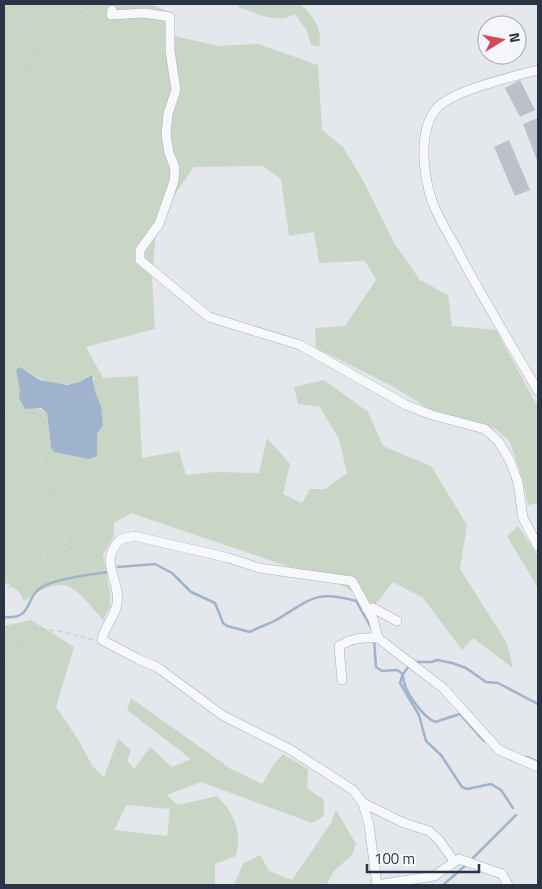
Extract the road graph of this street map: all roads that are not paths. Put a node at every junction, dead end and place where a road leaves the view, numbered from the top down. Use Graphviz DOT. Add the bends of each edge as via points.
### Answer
graph roads {
  1 [pos="112,10"];
  2 [pos="538,70"];
  3 [pos="538,391"];
  4 [pos="538,546"];
  5 [pos="367,610"];
  6 [pos="397,621"];
  7 [pos="375,637"];
  8 [pos="342,680"];
  9 [pos="538,767"];
  10 [pos="363,803"];
  11 [pos="454,861"];
  12 [pos="376,885"];
  13 [pos="508,885"];
  1 -- 4 [label="street" via="111,15 144,13 170,17 170,51 176,90 168,114 166,135 175,168 174,181 159,224 140,250 140,260 209,317 300,345 406,405 485,430 499,442 510,461 518,482 523,518"];
  2 -- 3 [label="street" via="501,79 445,101 427,122 424,132 424,153 437,213"];
  5 -- 6 [label="street" via="373,608"];
  5 -- 7 [label="street" via="373,618"];
  5 -- 10 [label="street" via="352,581 259,568 134,536 121,538 110,553 110,566 117,586 117,606 102,640 157,667 222,715 291,750 353,790"];
  7 -- 8 [label="street" via="349,640 339,646"];
  7 -- 9 [label="street" via="443,688 499,750"];
  10 -- 11 [label="street" via="429,831"];
  10 -- 12 [label="street" via="374,849"];
  11 -- 12 [label="street" via="434,876"];
  11 -- 13 [label="street" via="459,859 502,874"];
}
